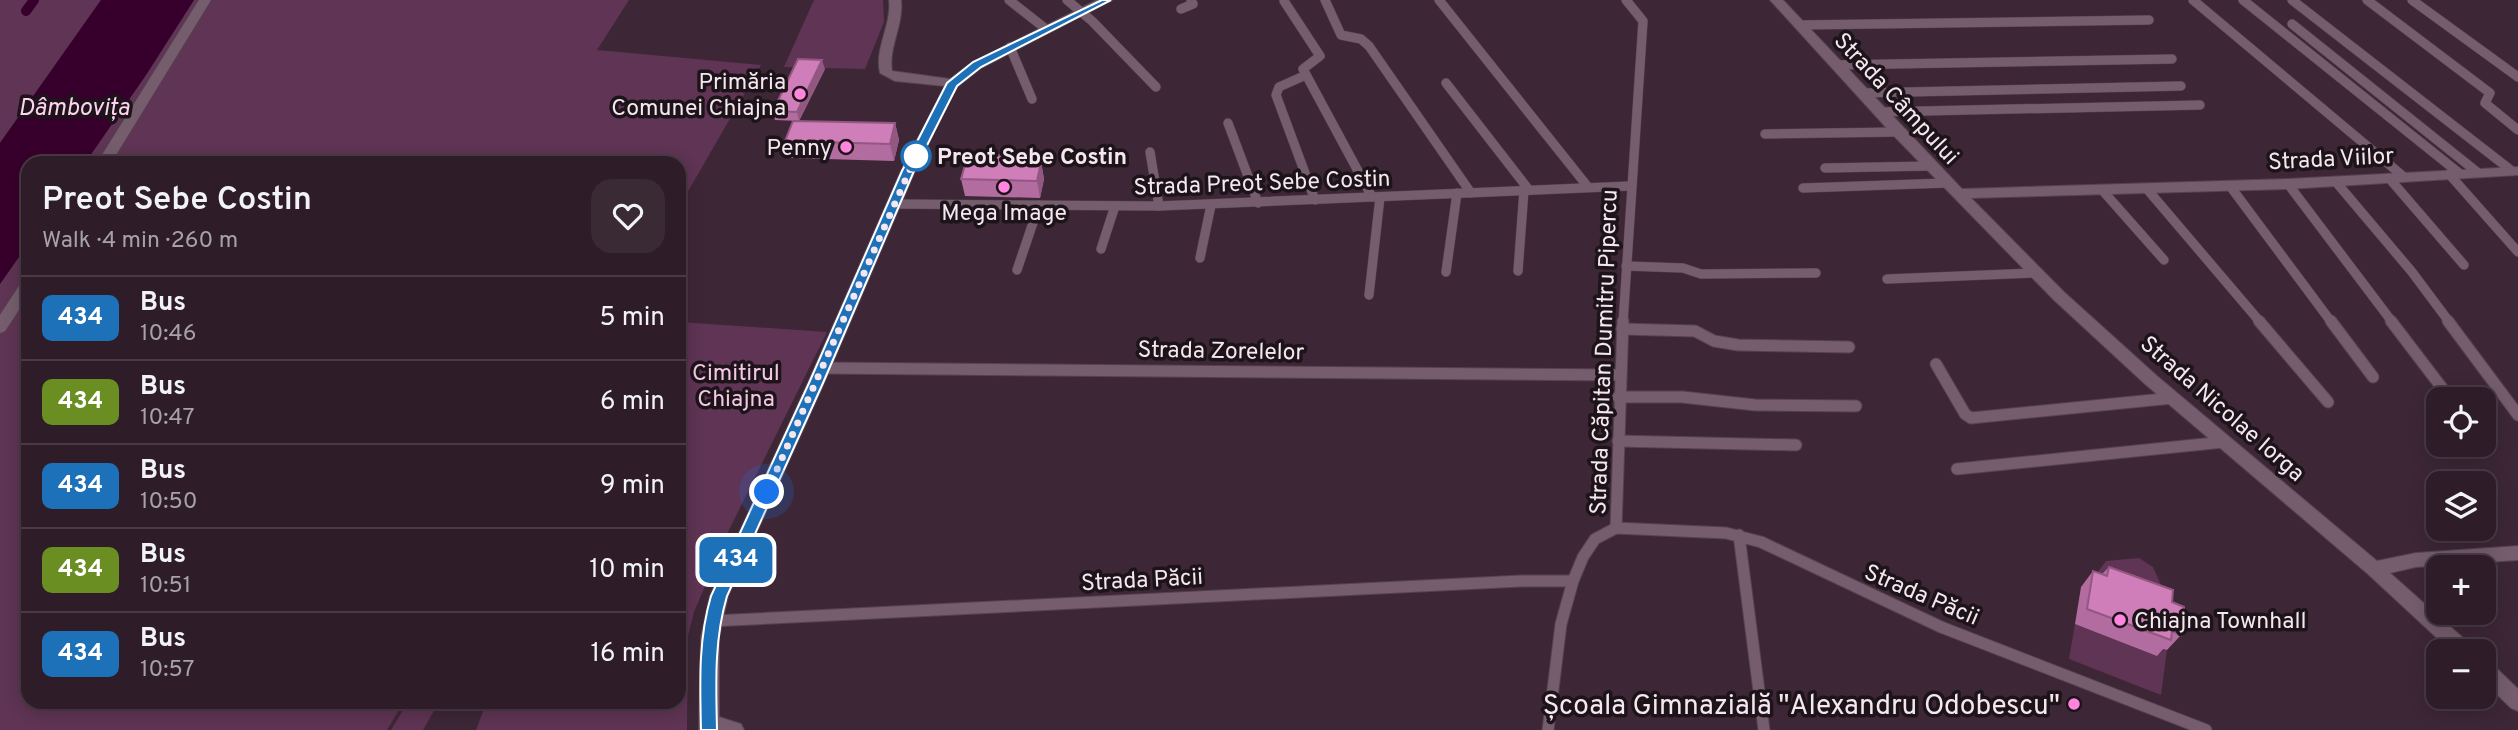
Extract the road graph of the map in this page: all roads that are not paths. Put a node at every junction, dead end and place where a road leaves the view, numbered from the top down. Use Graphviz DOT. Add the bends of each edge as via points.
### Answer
graph roads {
  1 [pos="205,0"];
  2 [pos="895,0"];
  3 [pos="1009,0"];
  4 [pos="1067,0"];
  5 [pos="1106,0"];
  6 [pos="1191,0"];
  7 [pos="1325,0"];
  8 [pos="1439,0"];
  9 [pos="1626,0"];
  10 [pos="1776,0"];
  11 [pos="2193,0"];
  12 [pos="2243,0"];
  13 [pos="2292,0"];
  14 [pos="2367,0"];
  15 [pos="2412,0"];
  16 [pos="1284,1"];
  17 [pos="1181,9"];
  18 [pos="1083,12"];
  19 [pos="2150,20"];
  20 [pos="2292,24"];
  21 [pos="1801,25"];
  22 [pos="1046,29"];
  23 [pos="1010,47"];
  24 [pos="2172,59"];
  25 [pos="1836,65"];
  26 [pos="1306,75"];
  27 [pos="2518,77"];
  28 [pos="953,83"];
  29 [pos="1446,83"];
  30 [pos="2181,86"];
  31 [pos="1156,87"];
  32 [pos="1861,93"];
  33 [pos="1032,99"];
  34 [pos="2200,105"];
  35 [pos="1879,112"];
  36 [pos="1228,123"];
  37 [pos="2518,130"];
  38 [pos="1898,132"];
  39 [pos="1765,134"];
  40 [pos="1150,152"];
  41 [pos="108,156"];
  42 [pos="1930,166"];
  43 [pos="1825,168"];
  44 [pos="2515,171"];
  45 [pos="2477,172"];
  46 [pos="2454,174"];
  47 [pos="2404,177"];
  48 [pos="2389,178"];
  49 [pos="2336,182"];
  50 [pos="2288,184"];
  51 [pos="1630,186"];
  52 [pos="2230,186"];
  53 [pos="1588,187"];
  54 [pos="1803,188"];
  55 [pos="1952,189"];
  56 [pos="1526,190"];
  57 [pos="2147,190"];
  58 [pos="2103,191"];
  59 [pos="1457,193"];
  60 [pos="1471,193"];
  61 [pos="1376,197"];
  62 [pos="1315,200"];
  63 [pos="1258,203"];
  64 [pos="895,204"];
  65 [pos="1039,205"];
  66 [pos="1211,205"];
  67 [pos="1115,206"];
  68 [pos="1159,206"];
  69 [pos="1101,249"];
  70 [pos="2518,252"];
  71 [pos="1200,258"];
  72 [pos="2164,260"];
  73 [pos="2464,265"];
  74 [pos="1626,266"];
  75 [pos="1017,270"];
  76 [pos="1518,271"];
  77 [pos="1446,272"];
  78 [pos="1816,273"];
  79 [pos="2035,273"];
  80 [pos="1887,279"];
  81 [pos="21,295"];
  82 [pos="1369,295"];
  83 [pos="0,327"];
  84 [pos="1622,329"];
  85 [pos="1849,347"];
  86 [pos="1936,364"];
  87 [pos="823,368"];
  88 [pos="1619,375"];
  89 [pos="2373,377"];
  90 [pos="2441,387"];
  91 [pos="1618,397"];
  92 [pos="2173,398"];
  93 [pos="2328,402"];
  94 [pos="1856,406"];
  95 [pos="2518,415"];
  96 [pos="1618,441"];
  97 [pos="2224,442"];
  98 [pos="1796,446"];
  99 [pos="1958,469"];
  100 [pos="1616,528"];
  101 [pos="1739,535"];
  102 [pos="2516,555"];
  103 [pos="2374,569"];
  104 [pos="1573,581"];
  105 [pos="712,621"];
  106 [pos="2451,639"];
  107 [pos="2496,681"];
  108 [pos="2518,702"];
  109 [pos="709,726"];
  110 [pos="734,730"];
  111 [pos="1548,730"];
  112 [pos="1764,730"];
  113 [pos="2206,730"];
  1 -- 41 [label="street"];
  2 -- 28 [label="street" via="896,26 883,62 886,73"];
  3 -- 22 [label="street"];
  4 -- 18 [label="street"];
  5 -- 18 [label="street"];
  6 -- 17 [label="street" via="1193,4"];
  7 -- 60 [label="street" via="1341,35 1361,39 1369,46"];
  8 -- 53 [label="street"];
  9 -- 51 [label="street, Strada Căpitan Dumitru Pipercu" via="1641,16 1642,39"];
  10 -- 21 [label="street, Strada Câmpului"];
  11 -- 47 [label="street"];
  12 -- 46 [label="street"];
  13 -- 44 [label="street"];
  14 -- 37 [label="street" via="2490,93 2485,103"];
  15 -- 27 [label="street"];
  16 -- 26 [label="street" via="1320,56 1302,67"];
  18 -- 22 [label="street"];
  18 -- 31 [label="street"];
  19 -- 21 [label="street"];
  20 -- 45 [label="street"];
  21 -- 25 [label="street, Strada Câmpului"];
  22 -- 23 [label="street"];
  23 -- 28 [label="street"];
  23 -- 33 [label="street"];
  24 -- 25 [label="street"];
  25 -- 32 [label="street, Strada Câmpului"];
  26 -- 61 [label="street"];
  26 -- 62 [label="street" via="1279,87 1276,94"];
  28 -- 64 [label="street"];
  29 -- 56 [label="street"];
  30 -- 32 [label="street"];
  32 -- 35 [label="street, Strada Câmpului"];
  34 -- 35 [label="street"];
  35 -- 38 [label="street, Strada Câmpului"];
  36 -- 63 [label="street"];
  38 -- 39 [label="street"];
  38 -- 42 [label="street, Strada Câmpului"];
  40 -- 68 [label="street"];
  42 -- 43 [label="street"];
  42 -- 55 [label="street, Strada Câmpului"];
  44 -- 45 [label="street, Strada Viilor"];
  45 -- 46 [label="street, Strada Viilor"];
  46 -- 47 [label="street, Strada Viilor"];
  46 -- 70 [label="street"];
  47 -- 48 [label="street, Strada Viilor"];
  48 -- 49 [label="street, Strada Viilor"];
  48 -- 73 [label="street"];
  49 -- 50 [label="street, Strada Viilor"];
  49 -- 95 [label="street" via="2412,272"];
  50 -- 52 [label="street, Strada Viilor"];
  50 -- 90 [label="street"];
  51 -- 53 [label="street, Strada Preot Sebe Costin"];
  51 -- 74 [label="street, Strada Căpitan Dumitru Pipercu"];
  52 -- 57 [label="street, Strada Viilor"];
  52 -- 89 [label="street"];
  53 -- 56 [label="street, Strada Preot Sebe Costin"];
  54 -- 55 [label="street"];
  55 -- 58 [label="street, Strada Viilor"];
  55 -- 79 [label="street, Strada Nicolae Iorga"];
  56 -- 60 [label="street, Strada Preot Sebe Costin"];
  56 -- 76 [label="street"];
  57 -- 58 [label="street, Strada Viilor"];
  57 -- 93 [label="street"];
  58 -- 72 [label="street"];
  59 -- 60 [label="street, Strada Preot Sebe Costin"];
  59 -- 61 [label="street, Strada Preot Sebe Costin"];
  59 -- 77 [label="street"];
  61 -- 62 [label="street, Strada Preot Sebe Costin"];
  61 -- 82 [label="street"];
  62 -- 63 [label="street, Strada Preot Sebe Costin"];
  63 -- 66 [label="street, Strada Preot Sebe Costin"];
  64 -- 65 [label="street, Strada Preot Sebe Costin"];
  64 -- 87 [label="street"];
  65 -- 67 [label="street, Strada Preot Sebe Costin"];
  65 -- 75 [label="street"];
  66 -- 68 [label="street, Strada Preot Sebe Costin"];
  66 -- 71 [label="street"];
  67 -- 68 [label="street, Strada Preot Sebe Costin"];
  67 -- 69 [label="street"];
  74 -- 78 [label="street" via="1683,268 1701,274"];
  74 -- 84 [label="street, Strada Căpitan Dumitru Pipercu"];
  79 -- 80 [label="street"];
  79 -- 92 [label="street, Strada Nicolae Iorga"];
  81 -- 83 [label="street"];
  84 -- 85 [label="street" via="1695,331 1714,341 1738,345"];
  84 -- 88 [label="street, Strada Căpitan Dumitru Pipercu"];
  86 -- 92 [label="street" via="1971,418"];
  87 -- 88 [label="street, Strada Zorelelor"];
  87 -- 105 [label="street" via="719,596"];
  88 -- 91 [label="street, Strada Căpitan Dumitru Pipercu"];
  91 -- 94 [label="street"];
  91 -- 96 [label="street, Strada Căpitan Dumitru Pipercu"];
  92 -- 97 [label="street, Strada Nicolae Iorga"];
  96 -- 98 [label="street"];
  96 -- 100 [label="street, Strada Căpitan Dumitru Pipercu"];
  97 -- 99 [label="street"];
  97 -- 103 [label="street, Strada Nicolae Iorga"];
  100 -- 101 [label="street, Strada Păcii"];
  100 -- 104 [label="street, Strada Căpitan Dumitru Pipercu" via="1589,547"];
  101 -- 112 [label="street"];
  101 -- 113 [label="street, Strada Păcii" via="1761,541 1941,627"];
  102 -- 103 [label="street" via="2427,559"];
  103 -- 106 [label="street, Strada Nicolae Iorga"];
  104 -- 105 [label="street, Strada Păcii"];
  104 -- 111 [label="street, Strada Căpitan Dumitru Pipercu" via="1561,624"];
  105 -- 109 [label="street"];
  107 -- 108 [label="street"];
  109 -- 110 [label="street"];
}
